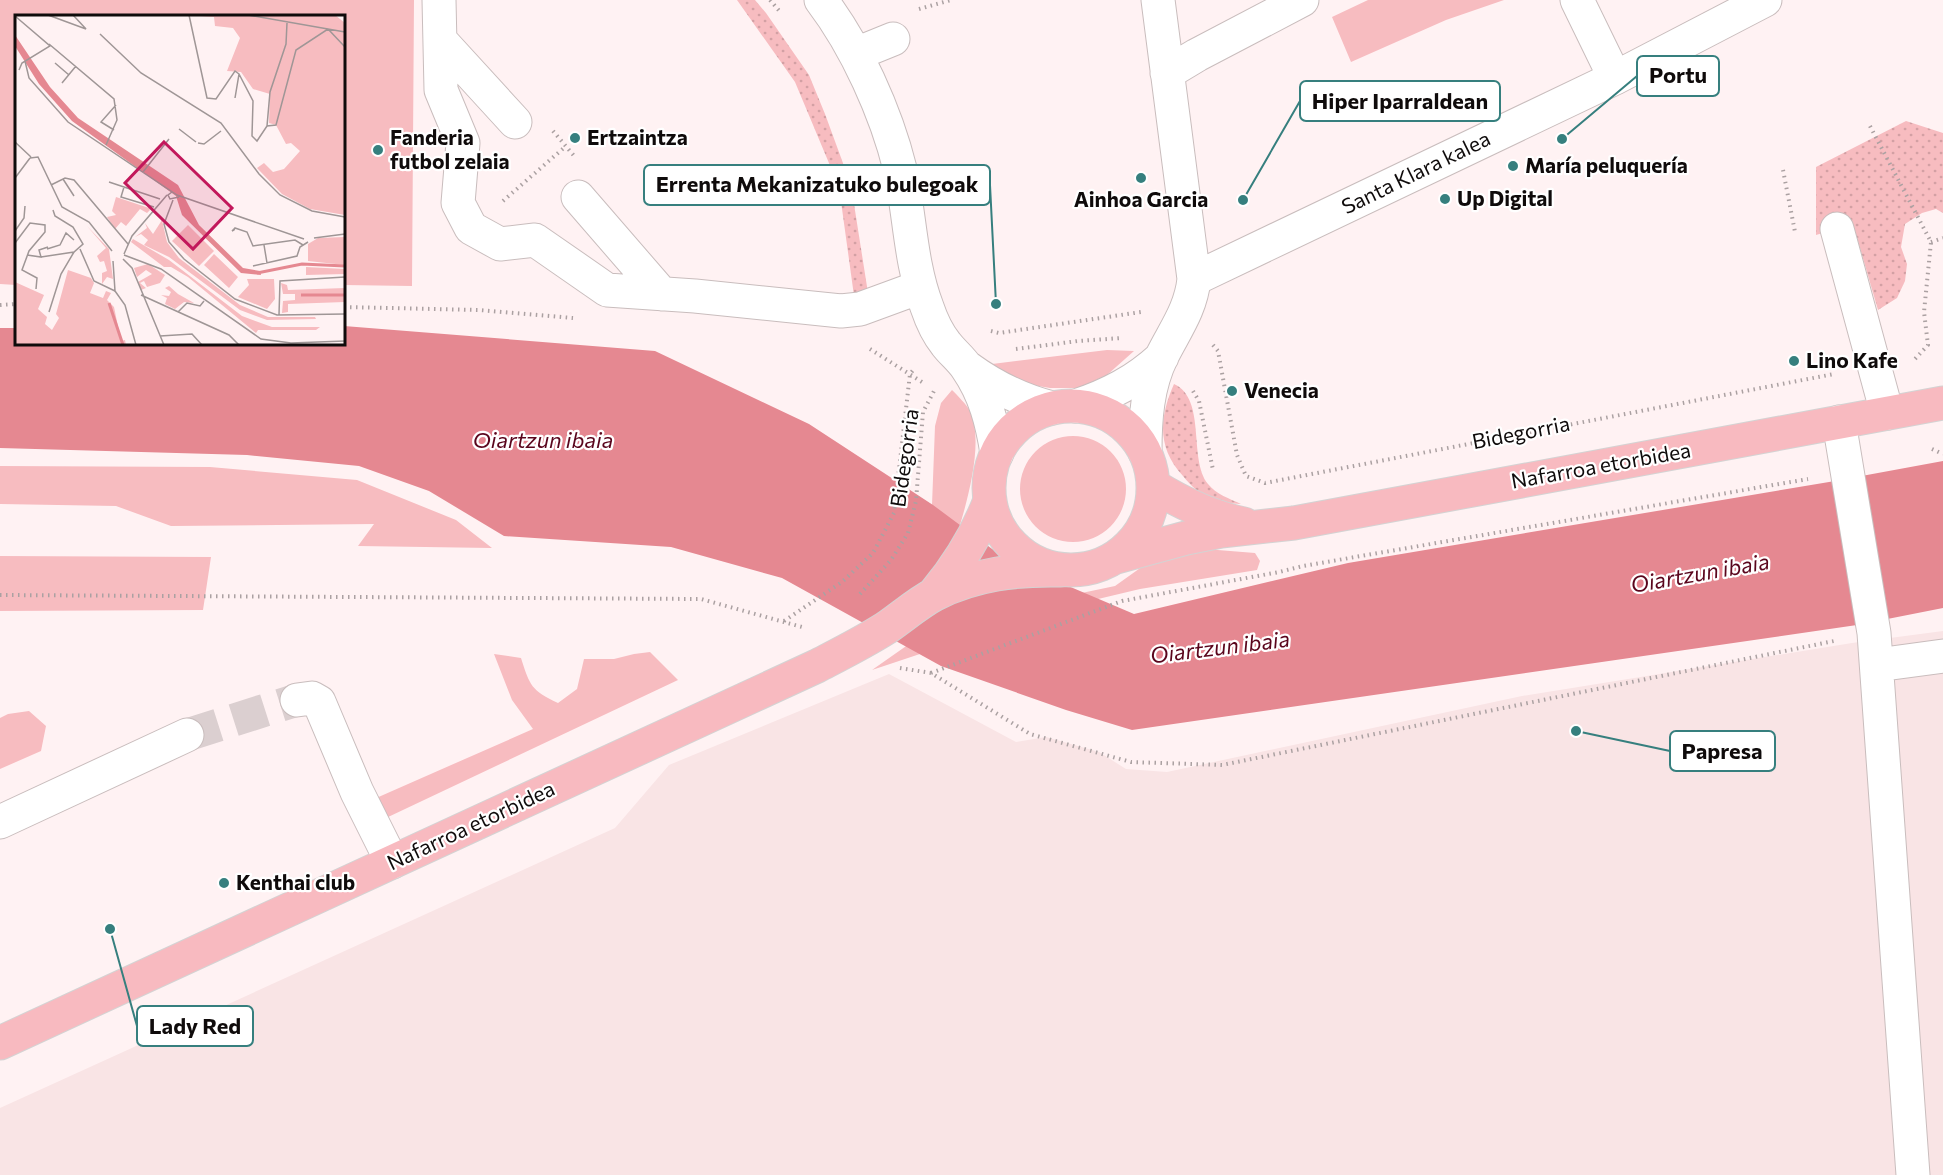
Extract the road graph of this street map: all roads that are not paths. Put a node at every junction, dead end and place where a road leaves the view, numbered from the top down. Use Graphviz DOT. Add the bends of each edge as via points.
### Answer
graph roads {
  1 [pos="439,0"];
  2 [pos="821,0"];
  3 [pos="1158,0"];
  4 [pos="1302,0"];
  5 [pos="1577,0"];
  6 [pos="1765,0"];
  7 [pos="893,39"];
  8 [pos="440,40"];
  9 [pos="856,54"];
  10 [pos="1167,73"];
  11 [pos="1615,78"];
  12 [pos="515,122"];
  13 [pos="578,197"];
  14 [pos="1837,229"];
  15 [pos="1194,279"];
  16 [pos="920,287"];
  17 [pos="662,294"];
  18 [pos="1162,357"];
  19 [pos="966,367"];
  20 [pos="1932,405"];
  21 [pos="1064,407"];
  22 [pos="1887,414"];
  23 [pos="1839,422"];
  24 [pos="997,453"];
  25 [pos="1145,453"];
  26 [pos="1154,486"];
  27 [pos="990,500"];
  28 [pos="1258,527"];
  29 [pos="1116,557"];
  30 [pos="1061,570"];
  31 [pos="934,595"];
  32 [pos="1943,656"];
  33 [pos="1877,665"];
  34 [pos="297,700"];
  35 [pos="187,735"];
  36 [pos="0,822"];
  37 [pos="392,862"];
  38 [pos="0,1043"];
  39 [pos="1913,1175"];
  1 -- 8 [label="street"];
  2 -- 9 [label="street"];
  3 -- 10 [label="street"];
  4 -- 10 [label="street"];
  5 -- 11 [label="street"];
  6 -- 11 [label="street, Santa Klara kalea"];
  7 -- 9 [label="street"];
  8 -- 12 [label="street"];
  8 -- 17 [label="street" via="441,90 463,143 458,203 471,228 500,244 535,240 607,290"];
  9 -- 16 [label="street" via="880,107 900,168"];
  10 -- 15 [label="street"];
  11 -- 15 [label="street, Santa Klara kalea"];
  13 -- 17 [label="street"];
  14 -- 22 [label="street"];
  15 -- 18 [label="street" via="1180,326"];
  16 -- 17 [label="street" via="841,312"];
  16 -- 19 [label="street" via="927,310 945,342"];
  18 -- 21 [label="street" via="1123,388"];
  18 -- 25 [label="street" via="1147,405"];
  19 -- 21 [label="street" via="1006,393 1029,402"];
  19 -- 24 [label="street" via="988,408"];
  20 -- 22 [label="main road, Nafarroa etorbidea"];
  21 -- 24 [label="main road" via="1035,414 1007,437"];
  21 -- 25 [label="main road" via="1094,409 1110,416 1137,438"];
  22 -- 23 [label="main road, Nafarroa etorbidea"];
  23 -- 28 [label="main road, Nafarroa etorbidea"];
  23 -- 33 [label="street"];
  24 -- 27 [label="main road"];
  25 -- 26 [label="main road"];
  26 -- 28 [label="main road, Nafarroa etorbidea" via="1204,513"];
  26 -- 29 [label="main road" via="1148,518 1140,533"];
  27 -- 30 [label="main road" via="1006,539 1021,554 1040,565"];
  27 -- 31 [label="main road, Nafarroa etorbidea" via="968,550"];
  28 -- 29 [label="main road, Nafarroa etorbidea" via="1186,538"];
  29 -- 30 [label="main road" via="1090,568"];
  30 -- 31 [label="main road, Nafarroa etorbidea" via="995,574"];
  31 -- 37 [label="main road, Nafarroa etorbidea" via="886,628 817,666"];
  32 -- 33 [label="street"];
  33 -- 39 [label="street"];
  34 -- 37 [label="street" via="312,698 319,702"];
  35 -- 36 [label="street"];
  37 -- 38 [label="main road, Nafarroa etorbidea"];
}
